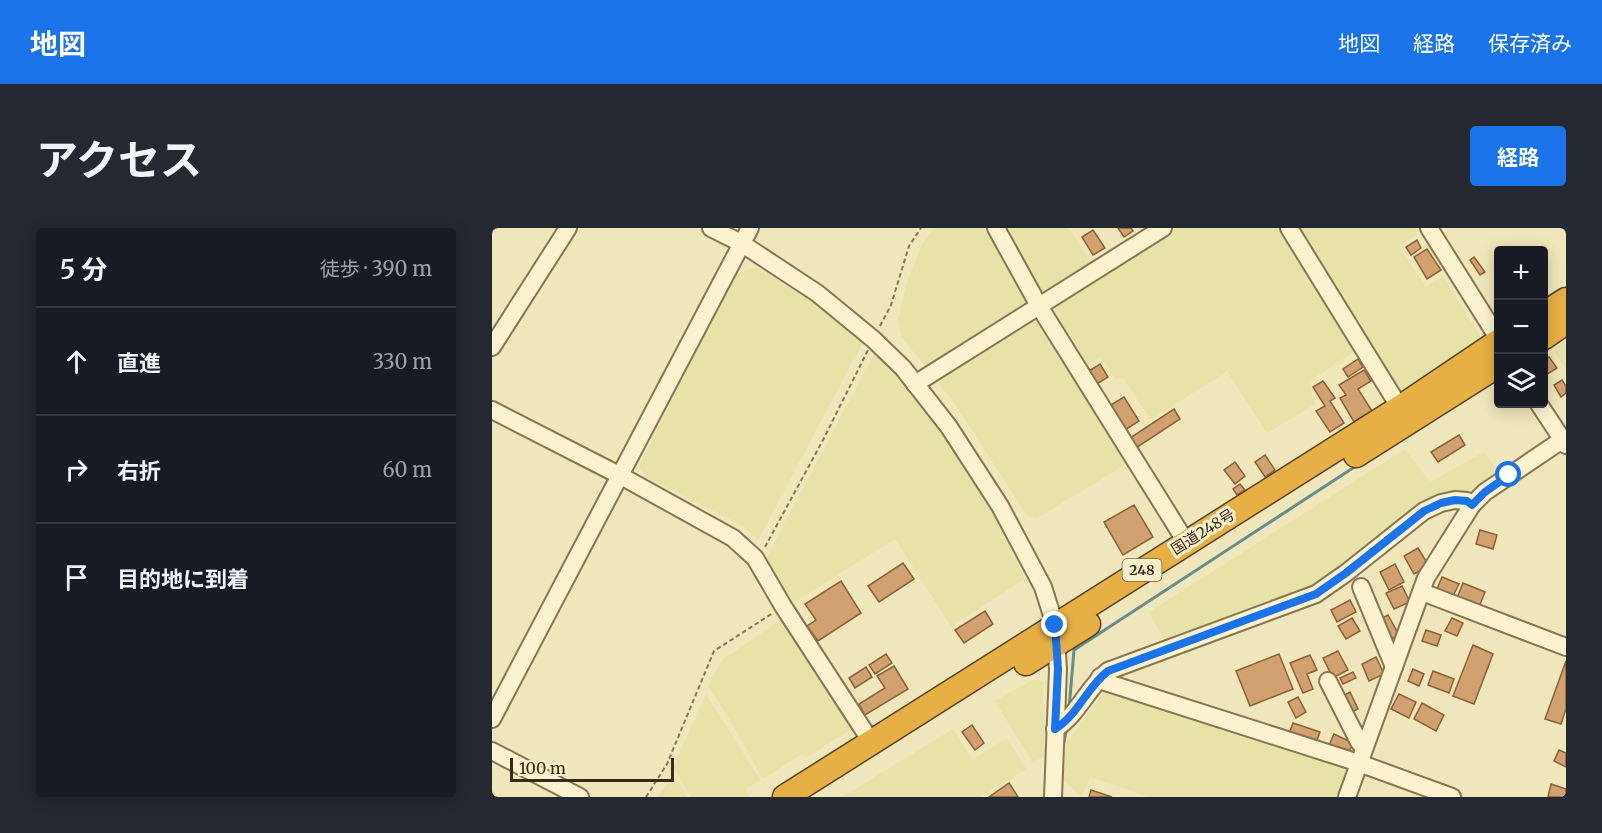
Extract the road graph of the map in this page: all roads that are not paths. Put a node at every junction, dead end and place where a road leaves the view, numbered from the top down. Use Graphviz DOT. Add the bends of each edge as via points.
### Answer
graph roads {
  1 [pos="568,228"];
  2 [pos="711,228"];
  3 [pos="750,228"];
  4 [pos="996,228"];
  5 [pos="1163,228"];
  6 [pos="1289,228"];
  7 [pos="1429,228"];
  8 [pos="741,243"];
  9 [pos="1566,300"];
  10 [pos="1039,306"];
  11 [pos="1548,311"];
  12 [pos="1566,322"];
  13 [pos="1494,332"];
  14 [pos="1548,334"];
  15 [pos="1494,345"];
  16 [pos="492,346"];
  17 [pos="1494,368"];
  18 [pos="915,384"];
  19 [pos="1400,408"];
  20 [pos="1542,408"];
  21 [pos="492,410"];
  22 [pos="1564,442"];
  23 [pos="621,476"];
  24 [pos="1472,505"];
  25 [pos="1186,542"];
  26 [pos="1361,586"];
  27 [pos="1422,592"];
  28 [pos="1056,635"];
  29 [pos="1566,647"];
  30 [pos="1394,667"];
  31 [pos="1100,677"];
  32 [pos="1328,681"];
  33 [pos="492,719"];
  34 [pos="1055,729"];
  35 [pos="872,743"];
  36 [pos="492,751"];
  37 [pos="1362,756"];
  38 [pos="579,797"];
  39 [pos="785,797"];
  40 [pos="810,797"];
  41 [pos="1053,797"];
  42 [pos="1347,797"];
  43 [pos="1452,797"];
  1 -- 16 [label="street"];
  2 -- 8 [label="street"];
  3 -- 8 [label="street"];
  4 -- 10 [label="street"];
  5 -- 10 [label="street"];
  6 -- 19 [label="street"];
  7 -- 13 [label="street"];
  8 -- 18 [label="street" via="817,293 873,339"];
  8 -- 23 [label="street"];
  9 -- 11 [label="highway"];
  10 -- 18 [label="street"];
  10 -- 25 [label="street"];
  12 -- 14 [label="highway"];
  15 -- 19 [label="highway, 国道248号 / 248"];
  17 -- 28 [label="highway, 国道248号 / 248" via="1197,554"];
  18 -- 28 [label="street" via="949,427 1000,506 1043,587"];
  19 -- 25 [label="highway, 国道248号 / 248"];
  20 -- 22 [label="street"];
  21 -- 23 [label="street"];
  22 -- 24 [label="street" via="1485,492"];
  23 -- 33 [label="street"];
  23 -- 35 [label="street" via="733,538 755,558"];
  24 -- 27 [label="street" via="1426,578"];
  24 -- 31 [label="street" via="1455,500 1424,511 1316,594"];
  25 -- 28 [label="highway, 国道248号 / 248"];
  26 -- 30 [label="street"];
  27 -- 29 [label="street"];
  27 -- 30 [label="street"];
  28 -- 34 [label="street"];
  28 -- 35 [label="highway, 国道248号 / 248"];
  28 -- 40 [label="highway, 国道248号 / 248"];
  30 -- 37 [label="street"];
  31 -- 34 [label="street" via="1066,722"];
  31 -- 37 [label="street"];
  32 -- 37 [label="street" via="1359,741"];
  34 -- 41 [label="street"];
  35 -- 39 [label="highway, 国道248号 / 248"];
  36 -- 38 [label="street"];
  37 -- 42 [label="street"];
  37 -- 43 [label="street"];
}
